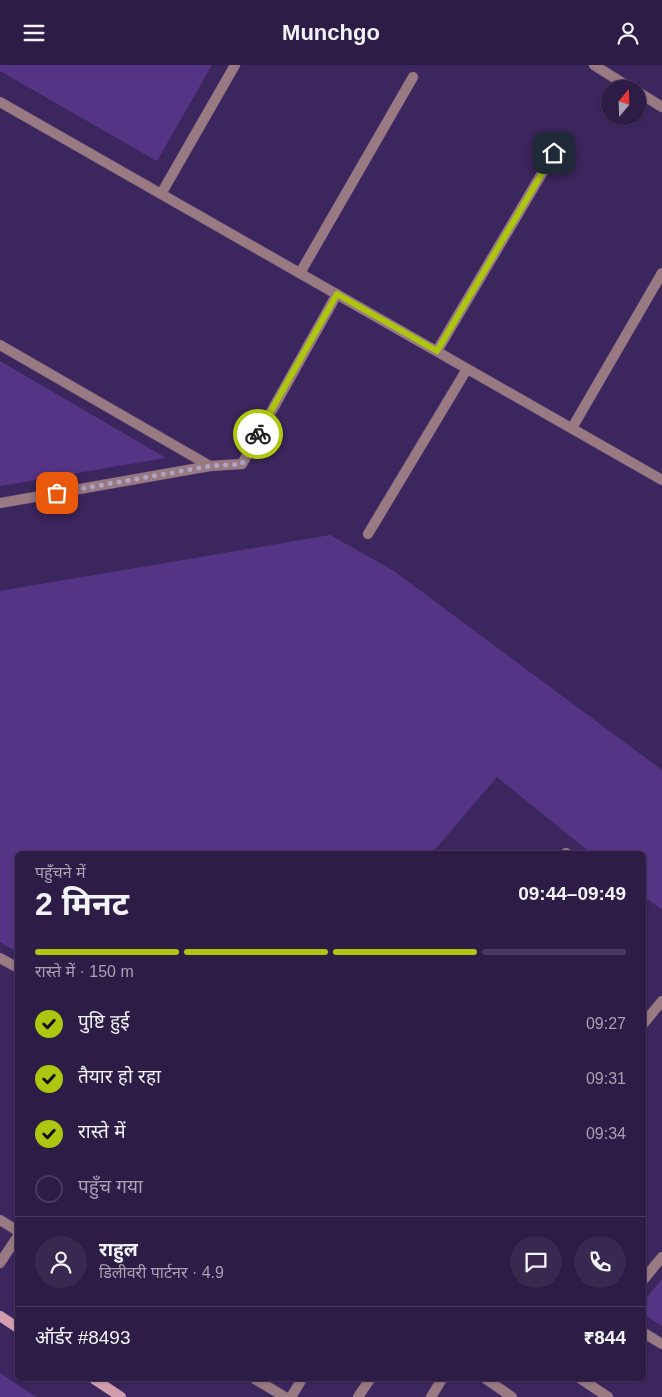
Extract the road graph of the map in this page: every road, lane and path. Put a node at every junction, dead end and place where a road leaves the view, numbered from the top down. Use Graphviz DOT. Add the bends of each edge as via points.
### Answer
graph roads {
  1 [pos="235,65"];
  2 [pos="594,65"];
  3 [pos="413,77"];
  4 [pos="618,80"];
  5 [pos="646,97"];
  6 [pos="0,102"];
  7 [pos="662,107"];
  8 [pos="554,153"];
  9 [pos="161,194"];
  10 [pos="300,273"];
  11 [pos="662,273"];
  12 [pos="337,294"];
  13 [pos="0,345"];
  14 [pos="437,351"];
  15 [pos="468,369"];
  16 [pos="572,428"];
  17 [pos="210,466"];
  18 [pos="662,480"];
  19 [pos="0,503"];
  20 [pos="368,534"];
  21 [pos="0,958"];
  22 [pos="15,966"];
  23 [pos="662,1001"];
  24 [pos="646,1021"];
  25 [pos="0,1220"];
  26 [pos="15,1229"];
  27 [pos="15,1240"];
  28 [pos="662,1257"];
  29 [pos="0,1263"];
  30 [pos="646,1277"];
  31 [pos="0,1316"];
  32 [pos="15,1326"];
  33 [pos="646,1334"];
  34 [pos="662,1344"];
  35 [pos="97,1381"];
  36 [pos="257,1381"];
  37 [pos="301,1381"];
  38 [pos="369,1381"];
  39 [pos="441,1381"];
  40 [pos="489,1381"];
  41 [pos="585,1381"];
  42 [pos="121,1397"];
  43 [pos="285,1397"];
  44 [pos="291,1397"];
  45 [pos="358,1397"];
  46 [pos="431,1397"];
  47 [pos="512,1397"];
  48 [pos="608,1397"];
  1 -- 9 [label="street"];
  2 -- 4 [label="street"];
  3 -- 10 [label="street"];
  5 -- 7 [label="street"];
  6 -- 9 [label="street"];
  8 -- 14 [label="street"];
  9 -- 10 [label="street"];
  10 -- 12 [label="street"];
  11 -- 16 [label="street"];
  12 -- 14 [label="street"];
  12 -- 17 [label="street" via="242,464"];
  13 -- 17 [label="street"];
  14 -- 15 [label="street"];
  15 -- 16 [label="street"];
  15 -- 20 [label="street"];
  16 -- 18 [label="street"];
  17 -- 19 [label="street"];
  21 -- 22 [label="street"];
  23 -- 24 [label="street"];
  25 -- 26 [label="street"];
  27 -- 29 [label="street"];
  28 -- 30 [label="street"];
  31 -- 32 [label="street"];
  33 -- 34 [label="street"];
  35 -- 42 [label="street"];
  36 -- 43 [label="street"];
  37 -- 44 [label="street"];
  38 -- 45 [label="street"];
  39 -- 46 [label="street"];
  40 -- 47 [label="street"];
  41 -- 48 [label="street"];
}
